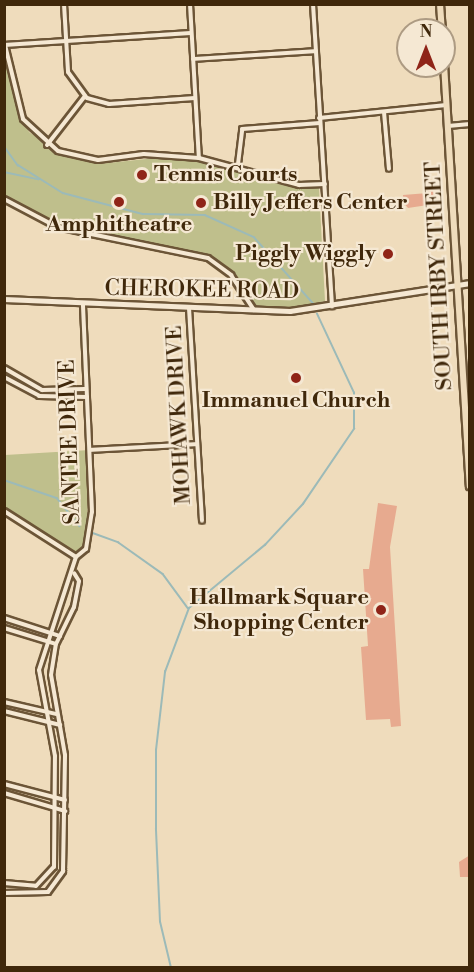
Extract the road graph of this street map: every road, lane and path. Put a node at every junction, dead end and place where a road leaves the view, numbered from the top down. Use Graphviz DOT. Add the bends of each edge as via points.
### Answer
graph roads {
  1 [pos="64,4"];
  2 [pos="190,4"];
  3 [pos="313,4"];
  4 [pos="191,33"];
  5 [pos="66,41"];
  6 [pos="5,45"];
  7 [pos="315,51"];
  8 [pos="193,59"];
  9 [pos="445,78"];
  10 [pos="85,96"];
  11 [pos="195,98"];
  12 [pos="447,105"];
  13 [pos="384,112"];
  14 [pos="320,120"];
  15 [pos="470,124"];
  16 [pos="448,126"];
  17 [pos="47,145"];
  18 [pos="199,158"];
  19 [pos="238,164"];
  20 [pos="389,169"];
  21 [pos="325,184"];
  22 [pos="4,199"];
  23 [pos="470,284"];
  24 [pos="457,285"];
  25 [pos="4,299"];
  26 [pos="83,304"];
  27 [pos="332,306"];
  28 [pos="189,308"];
  29 [pos="254,311"];
  30 [pos="4,368"];
  31 [pos="4,377"];
  32 [pos="86,389"];
  33 [pos="87,398"];
  34 [pos="197,444"];
  35 [pos="90,450"];
  36 [pos="470,486"];
  37 [pos="4,511"];
  38 [pos="202,520"];
  39 [pos="76,557"];
  40 [pos="74,573"];
  41 [pos="4,618"];
  42 [pos="4,628"];
  43 [pos="51,634"];
  44 [pos="60,636"];
  45 [pos="47,642"];
  46 [pos="56,644"];
  47 [pos="4,702"];
  48 [pos="4,711"];
  49 [pos="46,714"];
  50 [pos="56,714"];
  51 [pos="50,724"];
  52 [pos="60,725"];
  53 [pos="4,784"];
  54 [pos="4,793"];
  55 [pos="54,798"];
  56 [pos="65,800"];
  57 [pos="55,808"];
  58 [pos="65,811"];
  59 [pos="4,883"];
  60 [pos="4,893"];
  1 -- 5 [label="street"];
  2 -- 4 [label="street"];
  3 -- 7 [label="street"];
  4 -- 5 [label="street"];
  4 -- 8 [label="street"];
  5 -- 6 [label="street"];
  5 -- 10 [label="street" via="69,75"];
  6 -- 17 [label="street" via="22,116"];
  7 -- 8 [label="street"];
  7 -- 14 [label="street"];
  8 -- 11 [label="street"];
  9 -- 12 [label="main road, SOUTH IRBY STREET"];
  10 -- 11 [label="street" via="110,104"];
  10 -- 17 [label="street"];
  11 -- 18 [label="street"];
  12 -- 13 [label="street"];
  12 -- 16 [label="main road, SOUTH IRBY STREET"];
  13 -- 14 [label="street"];
  13 -- 20 [label="street"];
  14 -- 19 [label="street" via="242,129"];
  14 -- 21 [label="street"];
  15 -- 16 [label="street"];
  16 -- 24 [label="main road, SOUTH IRBY STREET"];
  17 -- 18 [label="street" via="98,160 144,154"];
  18 -- 19 [label="street"];
  19 -- 21 [label="street" via="299,185"];
  21 -- 27 [label="street"];
  22 -- 29 [label="street" via="57,227 208,258 231,275"];
  23 -- 24 [label="street, CHEROKEE ROAD"];
  24 -- 27 [label="street, CHEROKEE ROAD"];
  24 -- 36 [label="main road, SOUTH IRBY STREET"];
  25 -- 26 [label="street, CHEROKEE ROAD"];
  26 -- 28 [label="street, CHEROKEE ROAD"];
  26 -- 32 [label="street, SANTEE DRIVE"];
  27 -- 29 [label="street, CHEROKEE ROAD"];
  28 -- 29 [label="street, CHEROKEE ROAD"];
  28 -- 34 [label="street, MOHAWK DRIVE"];
  30 -- 32 [label="street" via="42,390"];
  31 -- 33 [label="street" via="39,396"];
  32 -- 33 [label="street, SANTEE DRIVE"];
  33 -- 35 [label="street, SANTEE DRIVE"];
  34 -- 35 [label="street"];
  34 -- 38 [label="street, MOHAWK DRIVE"];
  35 -- 39 [label="street, SANTEE DRIVE" via="91,523 86,549"];
  37 -- 39 [label="street"];
  39 -- 40 [label="street, SANTEE DRIVE"];
  40 -- 43 [label="street, SANTEE DRIVE"];
  40 -- 44 [label="street, SANTEE DRIVE" via="79,581 76,600"];
  41 -- 43 [label="street"];
  42 -- 45 [label="street"];
  43 -- 44 [label="street"];
  43 -- 45 [label="street, SANTEE DRIVE"];
  44 -- 46 [label="street, SANTEE DRIVE"];
  45 -- 46 [label="street"];
  45 -- 49 [label="street, SANTEE DRIVE" via="39,670"];
  46 -- 50 [label="street, SANTEE DRIVE" via="51,675"];
  47 -- 49 [label="street"];
  48 -- 51 [label="street"];
  49 -- 50 [label="street"];
  49 -- 51 [label="street, SANTEE DRIVE"];
  50 -- 52 [label="street, SANTEE DRIVE"];
  51 -- 52 [label="street"];
  51 -- 55 [label="street, SANTEE DRIVE"];
  52 -- 56 [label="street, SANTEE DRIVE"];
  53 -- 55 [label="street"];
  54 -- 57 [label="street"];
  55 -- 56 [label="street"];
  55 -- 57 [label="street, SANTEE DRIVE"];
  56 -- 58 [label="street, SANTEE DRIVE"];
  57 -- 58 [label="street"];
  57 -- 59 [label="street, SANTEE DRIVE" via="54,867 42,883"];
  58 -- 60 [label="street, SANTEE DRIVE" via="63,871 48,892"];
}
